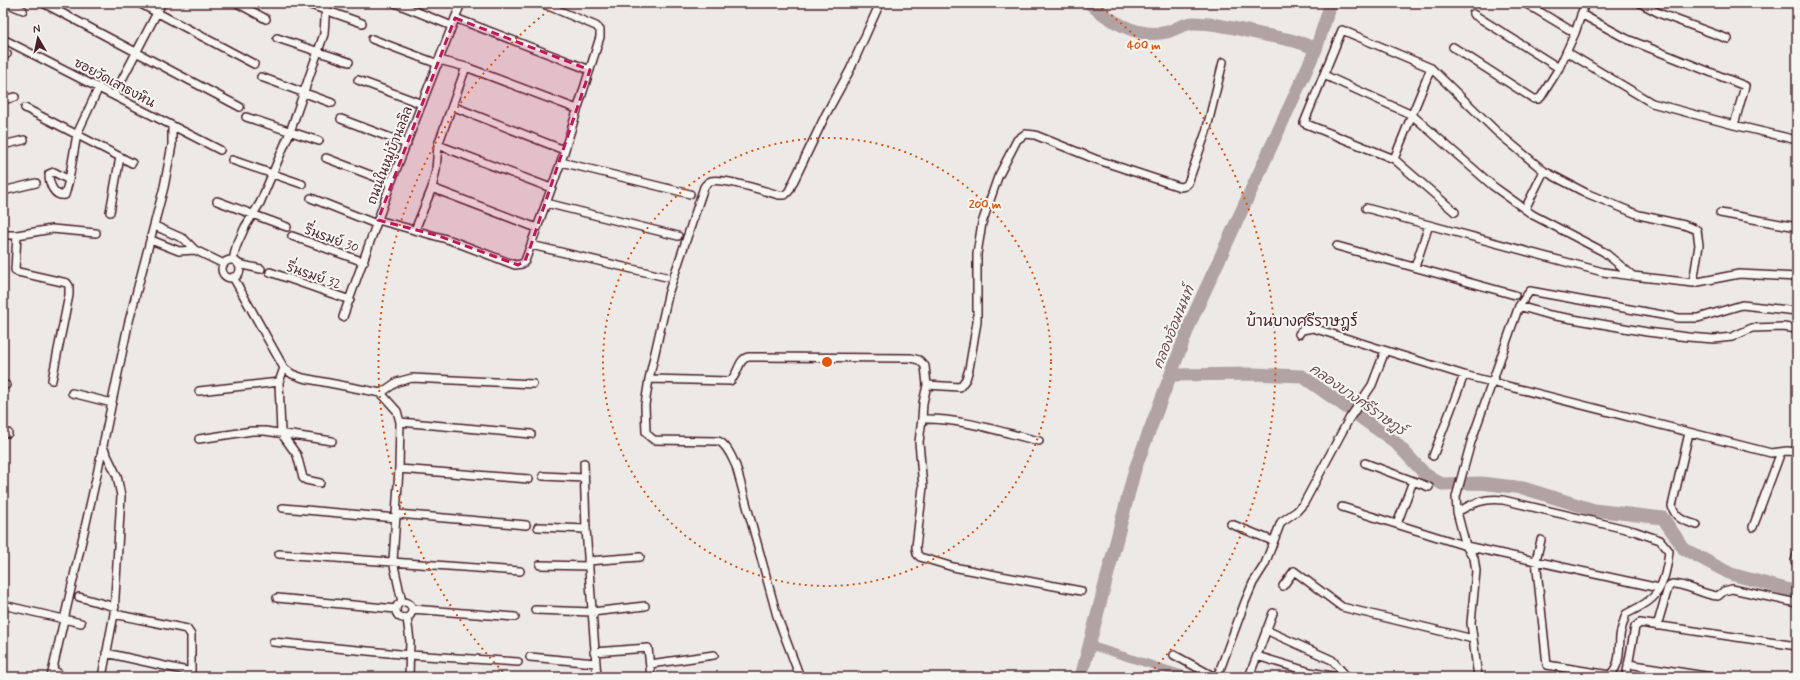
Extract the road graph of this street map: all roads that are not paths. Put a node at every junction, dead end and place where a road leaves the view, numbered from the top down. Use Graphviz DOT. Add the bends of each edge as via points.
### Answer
graph roads {
  1 [pos="6,3"];
  2 [pos="43,3"];
  3 [pos="139,3"];
  4 [pos="162,3"];
  5 [pos="237,3"];
  6 [pos="305,3"];
  7 [pos="395,3"];
  8 [pos="461,3"];
  9 [pos="541,3"];
  10 [pos="880,3"];
  11 [pos="1525,3"];
  12 [pos="1585,3"];
  13 [pos="1640,3"];
  14 [pos="326,6"];
  15 [pos="23,10"];
  16 [pos="157,13"];
  17 [pos="1473,14"];
  18 [pos="1582,14"];
  19 [pos="455,18"];
  20 [pos="266,19"];
  21 [pos="362,23"];
  22 [pos="452,26"];
  23 [pos="1575,33"];
  24 [pos="277,38"];
  25 [pos="1728,38"];
  26 [pos="3,39"];
  27 [pos="372,39"];
  28 [pos="1453,47"];
  29 [pos="319,51"];
  30 [pos="136,52"];
  31 [pos="1567,52"];
  32 [pos="349,62"];
  33 [pos="438,62"];
  34 [pos="1223,62"];
  35 [pos="254,64"];
  36 [pos="466,67"];
  37 [pos="1431,68"];
  38 [pos="1559,68"];
  39 [pos="590,70"];
  40 [pos="1324,75"];
  41 [pos="261,77"];
  42 [pos="358,80"];
  43 [pos="99,87"];
  44 [pos="304,93"];
  45 [pos="114,95"];
  46 [pos="15,97"];
  47 [pos="3,100"];
  48 [pos="332,103"];
  49 [pos="422,104"];
  50 [pos="240,106"];
  51 [pos="452,106"];
  52 [pos="25,108"];
  53 [pos="577,109"];
  54 [pos="1412,115"];
  55 [pos="246,117"];
  56 [pos="341,119"];
  57 [pos="1734,125"];
  58 [pos="172,126"];
  59 [pos="290,132"];
  60 [pos="77,134"];
  61 [pos="24,140"];
  62 [pos="1797,140"];
  63 [pos="319,141"];
  64 [pos="407,144"];
  65 [pos="3,145"];
  66 [pos="438,145"];
  67 [pos="220,150"];
  68 [pos="564,150"];
  69 [pos="120,157"];
  70 [pos="326,158"];
  71 [pos="1394,159"];
  72 [pos="232,160"];
  73 [pos="561,162"];
  74 [pos="132,163"];
  75 [pos="1544,171"];
  76 [pos="273,174"];
  77 [pos="69,180"];
  78 [pos="36,183"];
  79 [pos="391,183"];
  80 [pos="302,184"];
  81 [pos="432,188"];
  82 [pos="551,188"];
  83 [pos="3,191"];
  84 [pos="690,194"];
  85 [pos="311,198"];
  86 [pos="218,201"];
  87 [pos="546,203"];
  88 [pos="1366,208"];
  89 [pos="1524,209"];
  90 [pos="110,212"];
  91 [pos="1455,212"];
  92 [pos="1720,213"];
  93 [pos="253,214"];
  94 [pos="377,222"];
  95 [pos="1429,225"];
  96 [pos="155,226"];
  97 [pos="287,226"];
  98 [pos="1797,227"];
  99 [pos="537,228"];
  100 [pos="415,230"];
  101 [pos="96,233"];
  102 [pos="3,234"];
  103 [pos="17,235"];
  104 [pos="292,236"];
  105 [pos="678,236"];
  106 [pos="151,240"];
  107 [pos="531,245"];
  108 [pos="1337,246"];
  109 [pos="195,250"];
  110 [pos="236,262"];
  111 [pos="364,262"];
  112 [pos="224,264"];
  113 [pos="1415,267"];
  114 [pos="261,269"];
  115 [pos="270,272"];
  116 [pos="1634,276"];
  117 [pos="233,277"];
  118 [pos="666,277"];
  119 [pos="1797,277"];
  120 [pos="1693,284"];
  121 [pos="1515,295"];
  122 [pos="350,300"];
  123 [pos="1519,306"];
  124 [pos="1797,311"];
  125 [pos="343,317"];
  126 [pos="1797,329"];
  127 [pos="1299,334"];
  128 [pos="1385,351"];
  129 [pos="284,368"];
  130 [pos="1464,375"];
  131 [pos="649,379"];
  132 [pos="52,380"];
  133 [pos="279,382"];
  134 [pos="1491,382"];
  135 [pos="533,384"];
  136 [pos="927,385"];
  137 [pos="199,391"];
  138 [pos="72,393"];
  139 [pos="382,393"];
  140 [pos="112,403"];
  141 [pos="922,418"];
  142 [pos="400,422"];
  143 [pos="281,433"];
  144 [pos="1689,433"];
  145 [pos="531,434"];
  146 [pos="199,439"];
  147 [pos="332,441"];
  148 [pos="1039,441"];
  149 [pos="103,447"];
  150 [pos="1781,452"];
  151 [pos="1797,452"];
  152 [pos="1433,456"];
  153 [pos="584,463"];
  154 [pos="1365,463"];
  155 [pos="399,469"];
  156 [pos="543,476"];
  157 [pos="584,478"];
  158 [pos="529,479"];
  159 [pos="1413,481"];
  160 [pos="320,483"];
  161 [pos="1429,487"];
  162 [pos="1342,507"];
  163 [pos="283,508"];
  164 [pos="1457,512"];
  165 [pos="397,516"];
  166 [pos="1231,524"];
  167 [pos="1397,524"];
  168 [pos="526,525"];
  169 [pos="1697,525"];
  170 [pos="538,527"];
  171 [pos="1752,527"];
  172 [pos="586,529"];
  173 [pos="1541,540"];
  174 [pos="1273,541"];
  175 [pos="1466,546"];
  176 [pos="279,554"];
  177 [pos="640,557"];
  178 [pos="1536,560"];
  179 [pos="393,562"];
  180 [pos="588,563"];
  181 [pos="540,565"];
  182 [pos="520,571"];
  183 [pos="1283,586"];
  184 [pos="1659,588"];
  185 [pos="1081,591"];
  186 [pos="79,596"];
  187 [pos="277,598"];
  188 [pos="402,602"];
  189 [pos="1797,603"];
  190 [pos="3,606"];
  191 [pos="645,606"];
  192 [pos="396,609"];
  193 [pos="412,609"];
  194 [pos="535,610"];
  195 [pos="115,611"];
  196 [pos="592,612"];
  197 [pos="1273,613"];
  198 [pos="515,617"];
  199 [pos="407,618"];
  200 [pos="64,620"];
  201 [pos="81,624"];
  202 [pos="1657,626"];
  203 [pos="1266,630"];
  204 [pos="1473,639"];
  205 [pos="273,642"];
  206 [pos="1797,646"];
  207 [pos="594,652"];
  208 [pos="106,653"];
  209 [pos="410,655"];
  210 [pos="714,655"];
  211 [pos="1174,655"];
  212 [pos="1257,656"];
  213 [pos="530,657"];
  214 [pos="518,662"];
  215 [pos="596,663"];
  216 [pos="650,664"];
  217 [pos="1628,664"];
  218 [pos="52,673"];
  219 [pos="189,674"];
  220 [pos="1609,676"];
  221 [pos="60,677"];
  222 [pos="102,677"];
  223 [pos="408,677"];
  224 [pos="597,677"];
  225 [pos="652,677"];
  226 [pos="800,677"];
  227 [pos="1249,677"];
  228 [pos="1337,677"];
  229 [pos="1347,677"];
  230 [pos="1478,677"];
  231 [pos="1626,677"];
  232 [pos="1712,677"];
  1 -- 15 [label="street"];
  2 -- 30 [label="street"];
  3 -- 16 [label="street"];
  4 -- 16 [label="street"];
  5 -- 20 [label="street"];
  6 -- 14 [label="street"];
  7 -- 22 [label="street"];
  8 -- 19 [label="street, ถนนในหมู่บ้านลลิล"];
  9 -- 39 [label="street" via="600,30"];
  10 -- 131 [label="street" via="850,70 789,191 785,195 779,195 729,182 712,181 704,187 669,291"];
  11 -- 23 [label="street"];
  12 -- 18 [label="street"];
  13 -- 25 [label="street" via="1661,14"];
  14 -- 21 [label="street"];
  14 -- 29 [label="street" via="324,34"];
  16 -- 30 [label="street"];
  16 -- 35 [label="street"];
  17 -- 38 [label="street"];
  18 -- 23 [label="street"];
  18 -- 57 [label="street" via="1627,39 1745,86"];
  19 -- 22 [label="street, ถนนในหมู่บ้านลลิล"];
  19 -- 39 [label="street"];
  22 -- 33 [label="street, ถนนในหมู่บ้านลลิล"];
  23 -- 31 [label="street"];
  24 -- 29 [label="street"];
  26 -- 43 [label="street, ซอยวัดเสาธงหิน"];
  27 -- 33 [label="street"];
  28 -- 38 [label="street" via="1534,99 1541,97"];
  29 -- 32 [label="street"];
  29 -- 44 [label="street"];
  30 -- 45 [label="street"];
  30 -- 50 [label="street"];
  31 -- 38 [label="street"];
  31 -- 57 [label="street" via="1652,103"];
  33 -- 36 [label="street"];
  33 -- 49 [label="street, ถนนในหมู่บ้านลลิล"];
  34 -- 136 [label="street" via="1206,132 1185,186 1180,187 1114,166 1035,135 1025,134 1017,140 1004,162 982,223 977,254 977,322 966,379 960,387"];
  36 -- 51 [label="street"];
  36 -- 53 [label="street"];
  37 -- 40 [label="street" via="1342,30"];
  37 -- 54 [label="street"];
  37 -- 75 [label="street" via="1497,132"];
  39 -- 53 [label="street"];
  40 -- 54 [label="street"];
  40 -- 71 [label="street" via="1304,122"];
  41 -- 44 [label="street"];
  42 -- 49 [label="street"];
  43 -- 45 [label="street, ซอยวัดเสาธงหิน"];
  43 -- 60 [label="street"];
  44 -- 48 [label="street"];
  44 -- 59 [label="street"];
  45 -- 58 [label="street, ซอยวัดเสาธงหิน"];
  46 -- 47 [label="street"];
  49 -- 64 [label="street, ถนนในหมู่บ้านลลิล"];
  51 -- 66 [label="street"];
  51 -- 68 [label="street"];
  52 -- 60 [label="street"];
  53 -- 68 [label="street"];
  54 -- 71 [label="street"];
  54 -- 89 [label="street" via="1493,186"];
  55 -- 59 [label="street"];
  56 -- 64 [label="street"];
  57 -- 62 [label="street"];
  58 -- 67 [label="street, ซอยวัดเสาธงหิน"];
  58 -- 96 [label="street" via="172,145"];
  59 -- 63 [label="street"];
  59 -- 76 [label="street"];
  60 -- 69 [label="street"];
  60 -- 77 [label="street"];
  61 -- 65 [label="street"];
  64 -- 79 [label="street, ถนนในหมู่บ้านลลิล"];
  66 -- 81 [label="street"];
  66 -- 82 [label="street"];
  68 -- 73 [label="street"];
  69 -- 74 [label="street"];
  69 -- 90 [label="street"];
  70 -- 79 [label="street"];
  71 -- 91 [label="street"];
  72 -- 76 [label="street"];
  73 -- 82 [label="street"];
  73 -- 84 [label="street"];
  75 -- 89 [label="street"];
  75 -- 120 [label="street" via="1586,193 1638,214 1697,230 1699,245"];
  76 -- 80 [label="street"];
  76 -- 93 [label="street"];
  78 -- 83 [label="street"];
  79 -- 94 [label="street, ถนนในหมู่บ้านลลิล"];
  81 -- 99 [label="street"];
  81 -- 100 [label="street"];
  82 -- 87 [label="street"];
  85 -- 94 [label="street"];
  86 -- 93 [label="street"];
  87 -- 99 [label="street"];
  87 -- 105 [label="street"];
  88 -- 95 [label="street"];
  89 -- 116 [label="street" via="1604,252"];
  92 -- 98 [label="street"];
  93 -- 97 [label="street"];
  93 -- 110 [label="street" via="236,247"];
  94 -- 100 [label="street"];
  94 -- 111 [label="street, ถนนในหมู่บ้านลลิล"];
  95 -- 113 [label="street"];
  95 -- 116 [label="street" via="1604,272"];
  96 -- 106 [label="street"];
  96 -- 109 [label="street" via="184,238"];
  99 -- 107 [label="street"];
  100 -- 107 [label="street" via="450,240 515,265 525,261"];
  101 -- 103 [label="street" via="52,229"];
  102 -- 103 [label="street"];
  103 -- 132 [label="street" via="15,270 67,283 69,286"];
  104 -- 111 [label="street, รื่นรมย์ 30"];
  106 -- 109 [label="street" via="179,251"];
  106 -- 140 [label="street" via="128,325"];
  107 -- 118 [label="street"];
  108 -- 113 [label="street"];
  109 -- 112 [label="street"];
  110 -- 112 [label="street" via="229,260"];
  110 -- 114 [label="street"];
  110 -- 117 [label="street" via="240,270"];
  111 -- 122 [label="street, ถนนในหมู่บ้านลลิล"];
  112 -- 117 [label="street" via="224,274"];
  113 -- 121 [label="street"];
  115 -- 122 [label="street, รื่นรมย์ 32"];
  116 -- 120 [label="street"];
  117 -- 129 [label="street"];
  119 -- 120 [label="street" via="1739,274"];
  122 -- 125 [label="street, ถนนในหมู่บ้านลลิล"];
  123 -- 124 [label="street" via="1530,291 1679,318 1698,318 1742,305"];
  123 -- 126 [label="street" via="1550,315 1688,337 1732,337 1752,328"];
  123 -- 134 [label="street"];
  127 -- 128 [label="street" via="1302,330 1313,328"];
  128 -- 130 [label="street"];
  128 -- 174 [label="street" via="1372,385 1349,419 1304,503 1297,512 1281,522"];
  129 -- 133 [label="street"];
  129 -- 139 [label="street" via="303,378"];
  130 -- 134 [label="street"];
  130 -- 152 [label="street"];
  131 -- 136 [label="street" via="730,381 735,377 745,357 910,358 919,360 925,366"];
  131 -- 226 [label="street" via="645,405 646,432 650,437 654,440 667,441 722,442 736,466 777,616"];
  133 -- 137 [label="street"];
  133 -- 143 [label="street"];
  134 -- 144 [label="street"];
  134 -- 164 [label="street" via="1456,497"];
  135 -- 139 [label="street" via="412,378 396,382"];
  136 -- 141 [label="street"];
  138 -- 140 [label="street"];
  139 -- 142 [label="street" via="397,411"];
  140 -- 149 [label="street"];
  141 -- 148 [label="street" via="971,424"];
  141 -- 185 [label="street" via="919,442 923,487 917,554 953,567"];
  142 -- 145 [label="street"];
  142 -- 155 [label="street"];
  143 -- 146 [label="street" via="252,431"];
  143 -- 147 [label="street"];
  143 -- 160 [label="street" via="297,455 303,478"];
  144 -- 150 [label="street" via="1771,453"];
  144 -- 169 [label="street" via="1672,506 1678,517"];
  149 -- 195 [label="street" via="117,476 121,496"];
  149 -- 200 [label="street"];
  150 -- 151 [label="street"];
  150 -- 171 [label="street"];
  153 -- 157 [label="street"];
  154 -- 159 [label="street"];
  155 -- 158 [label="street"];
  155 -- 165 [label="street"];
  156 -- 157 [label="street"];
  157 -- 172 [label="street"];
  159 -- 161 [label="street"];
  159 -- 167 [label="street"];
  162 -- 167 [label="street"];
  163 -- 165 [label="street"];
  164 -- 175 [label="street"];
  164 -- 184 [label="street" via="1488,498 1503,500 1634,531 1660,540 1669,551 1667,567"];
  165 -- 168 [label="street"];
  165 -- 179 [label="street"];
  166 -- 174 [label="street"];
  167 -- 175 [label="street"];
  170 -- 172 [label="street"];
  172 -- 180 [label="street"];
  173 -- 178 [label="street"];
  174 -- 211 [label="street" via="1265,564 1245,602 1218,675 1211,675"];
  175 -- 178 [label="street"];
  175 -- 204 [label="street" via="1474,558 1476,572 1471,623"];
  176 -- 179 [label="street"];
  177 -- 180 [label="street"];
  178 -- 184 [label="street"];
  178 -- 220 [label="street" via="1547,665"];
  179 -- 182 [label="street"];
  179 -- 188 [label="street"];
  180 -- 181 [label="street"];
  180 -- 196 [label="street"];
  183 -- 204 [label="street" via="1294,571 1342,607"];
  184 -- 220 [label="street" via="1650,599 1626,614 1620,636 1620,658"];
  186 -- 195 [label="street"];
  187 -- 192 [label="street"];
  188 -- 192 [label="street"];
  188 -- 193 [label="street" via="410,604"];
  189 -- 202 [label="street" via="1732,589 1712,596 1680,584 1672,584 1668,588"];
  190 -- 200 [label="street"];
  191 -- 196 [label="street"];
  192 -- 199 [label="street" via="400,617"];
  193 -- 198 [label="street"];
  193 -- 199 [label="street"];
  194 -- 196 [label="street"];
  195 -- 208 [label="street"];
  195 -- 219 [label="street" via="187,629 191,635"];
  196 -- 207 [label="street"];
  197 -- 203 [label="street"];
  199 -- 209 [label="street"];
  200 -- 201 [label="street"];
  200 -- 218 [label="street"];
  202 -- 206 [label="street"];
  202 -- 217 [label="street" via="1640,623 1634,627"];
  203 -- 212 [label="street"];
  203 -- 229 [label="street" via="1332,660"];
  204 -- 230 [label="street"];
  205 -- 209 [label="street"];
  207 -- 215 [label="street"];
  207 -- 216 [label="street" via="648,648"];
  208 -- 219 [label="street"];
  208 -- 222 [label="street"];
  209 -- 214 [label="street"];
  209 -- 223 [label="street"];
  210 -- 216 [label="street"];
  212 -- 227 [label="street"];
  212 -- 228 [label="street" via="1310,672"];
  213 -- 215 [label="street"];
  215 -- 224 [label="street"];
  216 -- 225 [label="street"];
  217 -- 231 [label="street"];
  217 -- 232 [label="street"];
  218 -- 221 [label="street" via="58,672"];
}
